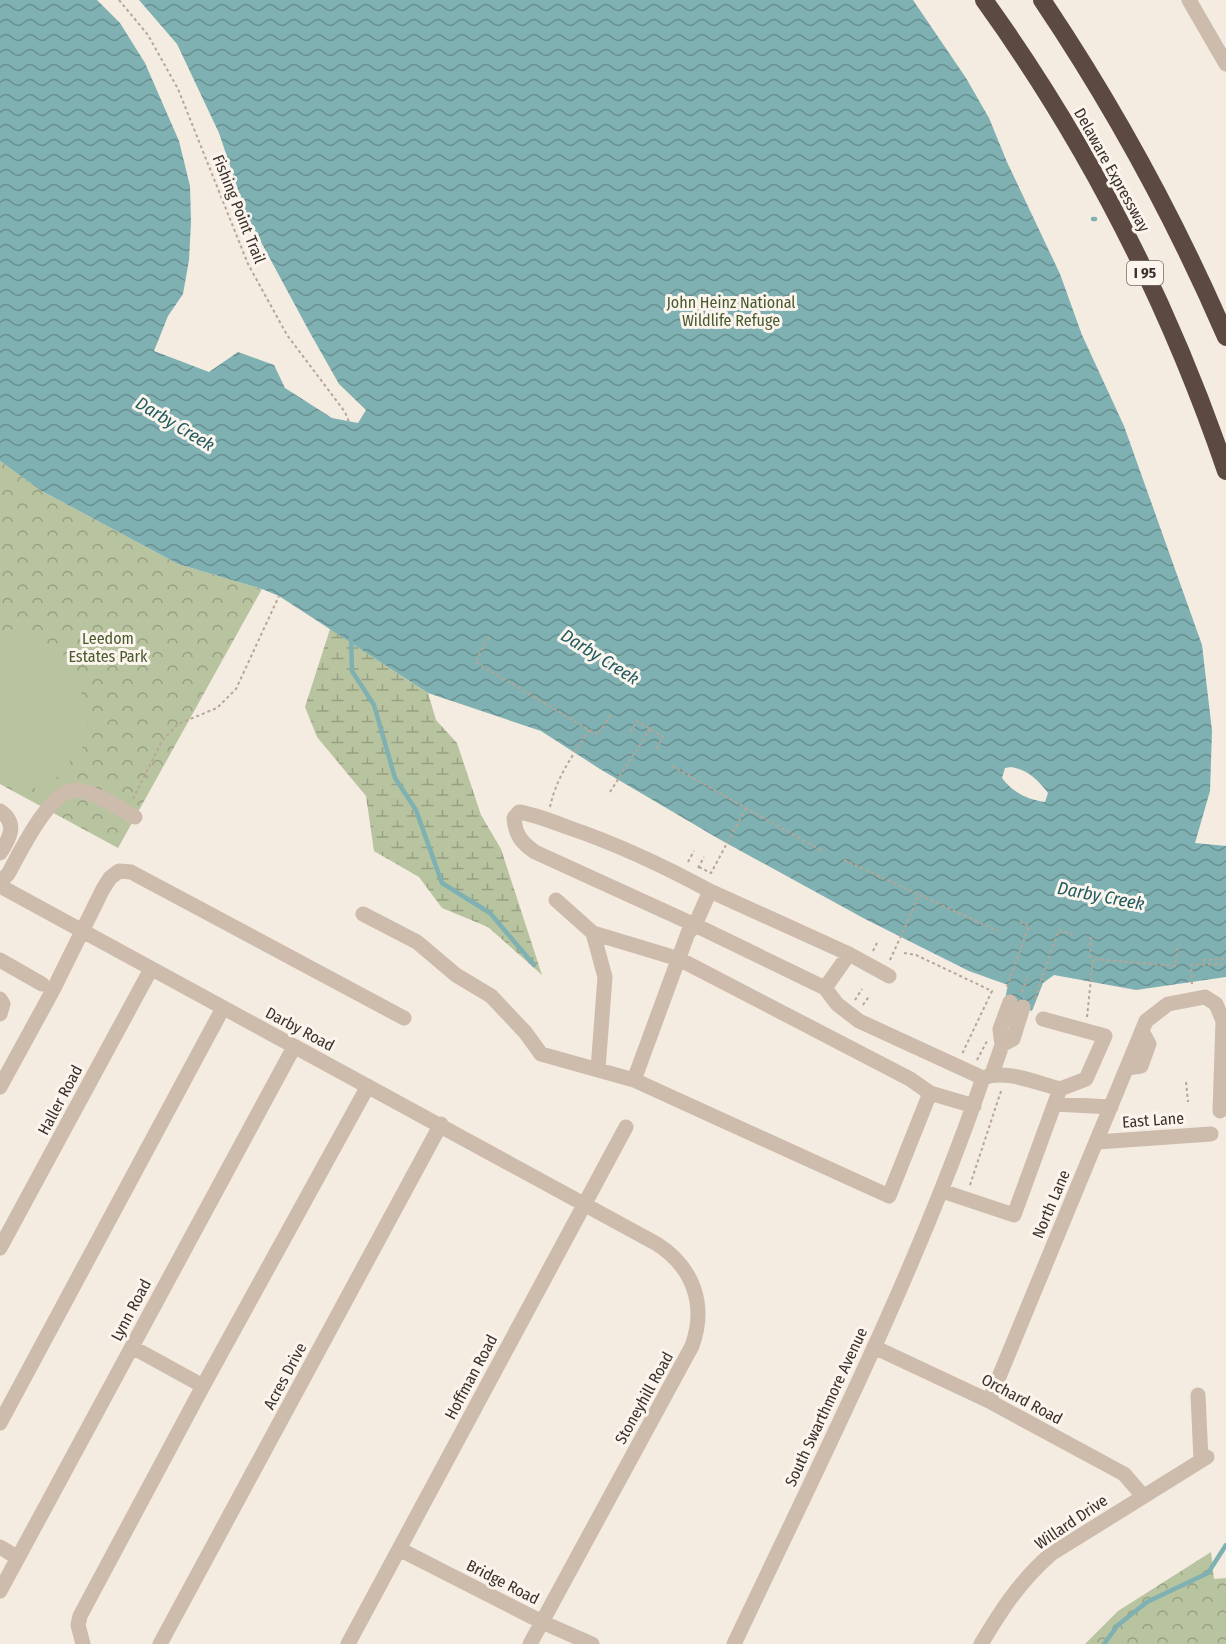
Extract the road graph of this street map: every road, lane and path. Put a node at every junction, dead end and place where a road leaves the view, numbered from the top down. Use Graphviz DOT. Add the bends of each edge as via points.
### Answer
graph roads {
  1 [pos="119,0"];
  2 [pos="984,0"];
  3 [pos="1042,0"];
  4 [pos="1189,0"];
  5 [pos="1226,64"];
  6 [pos="1226,337"];
  7 [pos="349,422"];
  8 [pos="1226,471"];
  9 [pos="279,596"];
  10 [pos="489,638"];
  11 [pos="612,713"];
  12 [pos="650,729"];
  13 [pos="589,730"];
  14 [pos="630,732"];
  15 [pos="656,748"];
  16 [pos="672,766"];
  17 [pos="610,792"];
  18 [pos="746,808"];
  19 [pos="0,811"];
  20 [pos="131,815"];
  21 [pos="547,820"];
  22 [pos="822,851"];
  23 [pos="0,853"];
  24 [pos="844,860"];
  25 [pos="699,867"];
  26 [pos="0,884"];
  27 [pos="710,891"];
  28 [pos="920,894"];
  29 [pos="556,900"];
  30 [pos="363,914"];
  31 [pos="1017,921"];
  32 [pos="695,925"];
  33 [pos="998,931"];
  34 [pos="82,932"];
  35 [pos="593,933"];
  36 [pos="1074,935"];
  37 [pos="1091,937"];
  38 [pos="1178,945"];
  39 [pos="894,951"];
  40 [pos="904,953"];
  41 [pos="849,954"];
  42 [pos="679,959"];
  43 [pos="1093,959"];
  44 [pos="1226,959"];
  45 [pos="0,960"];
  46 [pos="1203,960"];
  47 [pos="1226,964"];
  48 [pos="151,969"];
  49 [pos="889,976"];
  50 [pos="42,984"];
  51 [pos="825,988"];
  52 [pos="0,999"];
  53 [pos="1192,999"];
  54 [pos="1018,1001"];
  55 [pos="1089,1005"];
  56 [pos="223,1008"];
  57 [pos="0,1014"];
  58 [pos="404,1018"];
  59 [pos="1043,1019"];
  60 [pos="990,1034"];
  61 [pos="294,1047"];
  62 [pos="962,1054"];
  63 [pos="977,1061"];
  64 [pos="598,1069"];
  65 [pos="988,1076"];
  66 [pos="634,1080"];
  67 [pos="1186,1082"];
  68 [pos="369,1086"];
  69 [pos="0,1087"];
  70 [pos="1001,1091"];
  71 [pos="930,1093"];
  72 [pos="1058,1096"];
  73 [pos="1188,1102"];
  74 [pos="974,1106"];
  75 [pos="1111,1107"];
  76 [pos="1220,1111"];
  77 [pos="441,1124"];
  78 [pos="626,1127"];
  79 [pos="1211,1134"];
  80 [pos="1097,1142"];
  81 [pos="970,1185"];
  82 [pos="943,1187"];
  83 [pos="583,1204"];
  84 [pos="0,1248"];
  85 [pos="132,1347"];
  86 [pos="874,1347"];
  87 [pos="203,1386"];
  88 [pos="1198,1395"];
  89 [pos="989,1401"];
  90 [pos="0,1423"];
  91 [pos="1143,1496"];
  92 [pos="0,1547"];
  93 [pos="399,1549"];
  94 [pos="18,1558"];
  95 [pos="0,1591"];
  96 [pos="542,1622"];
  97 [pos="83,1644"];
  98 [pos="160,1644"];
  99 [pos="348,1644"];
  100 [pos="530,1644"];
  101 [pos="592,1644"];
  102 [pos="735,1644"];
  103 [pos="981,1644"];
  1 -- 7 [label="path, Fishing Point Trail" via="148,35 178,89 248,264 287,335"];
  2 -- 8 [label="highway, Delaware Expressway / I 95" via="1069,132 1135,252 1198,393"];
  3 -- 6 [label="highway, Delaware Expressway" via="1139,157"];
  4 -- 5 [label="street"];
  9 -- 20 [label="path" via="236,689 217,708 178,724 162,741"];
  10 -- 13 [label="path" via="475,662"];
  11 -- 13 [label="path" via="598,735"];
  12 -- 14 [label="path" via="637,721"];
  12 -- 15 [label="path" via="663,737"];
  12 -- 17 [label="path"];
  13 -- 21 [label="path" via="558,779"];
  16 -- 18 [label="path"];
  18 -- 22 [label="path"];
  18 -- 25 [label="path" via="711,873"];
  19 -- 23 [label="street" via="12,826"];
  20 -- 26 [label="street" via="88,793 63,793 50,805"];
  21 -- 27 [label="street" via="658,864"];
  21 -- 32 [label="street" via="519,812 514,828 521,842 558,864"];
  24 -- 28 [label="path"];
  26 -- 34 [label="street, Darby Road"];
  27 -- 32 [label="street"];
  27 -- 41 [label="street"];
  28 -- 33 [label="path"];
  28 -- 39 [label="path"];
  29 -- 35 [label="street"];
  30 -- 64 [label="street" via="417,942 456,975 491,996 541,1054"];
  31 -- 54 [label="path" via="1029,926"];
  32 -- 42 [label="street"];
  32 -- 51 [label="street"];
  34 -- 48 [label="street, Darby Road"];
  34 -- 58 [label="street" via="110,878 119,871 131,872"];
  34 -- 69 [label="street"];
  35 -- 42 [label="street"];
  35 -- 64 [label="street" via="605,976"];
  36 -- 54 [label="path" via="1059,930"];
  37 -- 43 [label="path"];
  38 -- 43 [label="path" via="1175,966"];
  40 -- 62 [label="path" via="992,991"];
  41 -- 49 [label="street"];
  41 -- 51 [label="street"];
  42 -- 66 [label="street"];
  42 -- 71 [label="street"];
  43 -- 55 [label="path"];
  44 -- 46 [label="path"];
  45 -- 50 [label="street"];
  47 -- 53 [label="path" via="1191,965"];
  48 -- 56 [label="street, Darby Road"];
  48 -- 84 [label="street, Haller Road"];
  51 -- 65 [label="street" via="837,1004 859,1021"];
  52 -- 57 [label="street"];
  53 -- 75 [label="street, North Lane" via="1168,1004 1144,1026"];
  53 -- 76 [label="street" via="1205,997 1216,1004 1223,1021"];
  54 -- 65 [label="street, South Swarthmore Avenue" via="1012,1039 1002,1045"];
  56 -- 61 [label="street, Darby Road"];
  56 -- 90 [label="street"];
  59 -- 72 [label="street" via="1105,1036 1086,1079"];
  60 -- 63 [label="path"];
  61 -- 68 [label="street, Darby Road"];
  61 -- 85 [label="street, Lynn Road"];
  64 -- 66 [label="street"];
  65 -- 72 [label="street" via="1021,1078"];
  65 -- 74 [label="street, South Swarthmore Avenue"];
  66 -- 71 [label="street" via="889,1196"];
  67 -- 73 [label="path"];
  68 -- 77 [label="street, Darby Road"];
  68 -- 87 [label="street"];
  70 -- 81 [label="path"];
  71 -- 74 [label="street"];
  72 -- 75 [label="street"];
  72 -- 82 [label="street" via="1014,1215"];
  74 -- 82 [label="street, South Swarthmore Avenue"];
  75 -- 80 [label="street, North Lane"];
  77 -- 83 [label="street, Darby Road"];
  77 -- 98 [label="street, Acres Drive"];
  78 -- 83 [label="street, Hoffman Road"];
  79 -- 80 [label="street, East Lane"];
  80 -- 89 [label="street, North Lane"];
  82 -- 86 [label="street, South Swarthmore Avenue"];
  83 -- 93 [label="street, Hoffman Road"];
  83 -- 96 [label="street, Stoneyhill Road" via="672,1253 692,1281 697,1324 692,1346"];
  85 -- 87 [label="street"];
  85 -- 94 [label="street, Lynn Road"];
  86 -- 89 [label="street, Orchard Road"];
  86 -- 102 [label="street, South Swarthmore Avenue"];
  87 -- 97 [label="street" via="80,1616"];
  88 -- 91 [label="street, Willard Drive" via="1204,1459"];
  89 -- 91 [label="street, Orchard Road" via="1124,1474"];
  91 -- 103 [label="street, Willard Drive" via="1032,1570 1006,1602"];
  92 -- 94 [label="street"];
  93 -- 96 [label="street, Bridge Road"];
  93 -- 99 [label="street, Hoffman Road"];
  94 -- 95 [label="street, Lynn Road"];
  96 -- 100 [label="street, Stoneyhill Road"];
  96 -- 101 [label="street, Bridge Road"];
}
